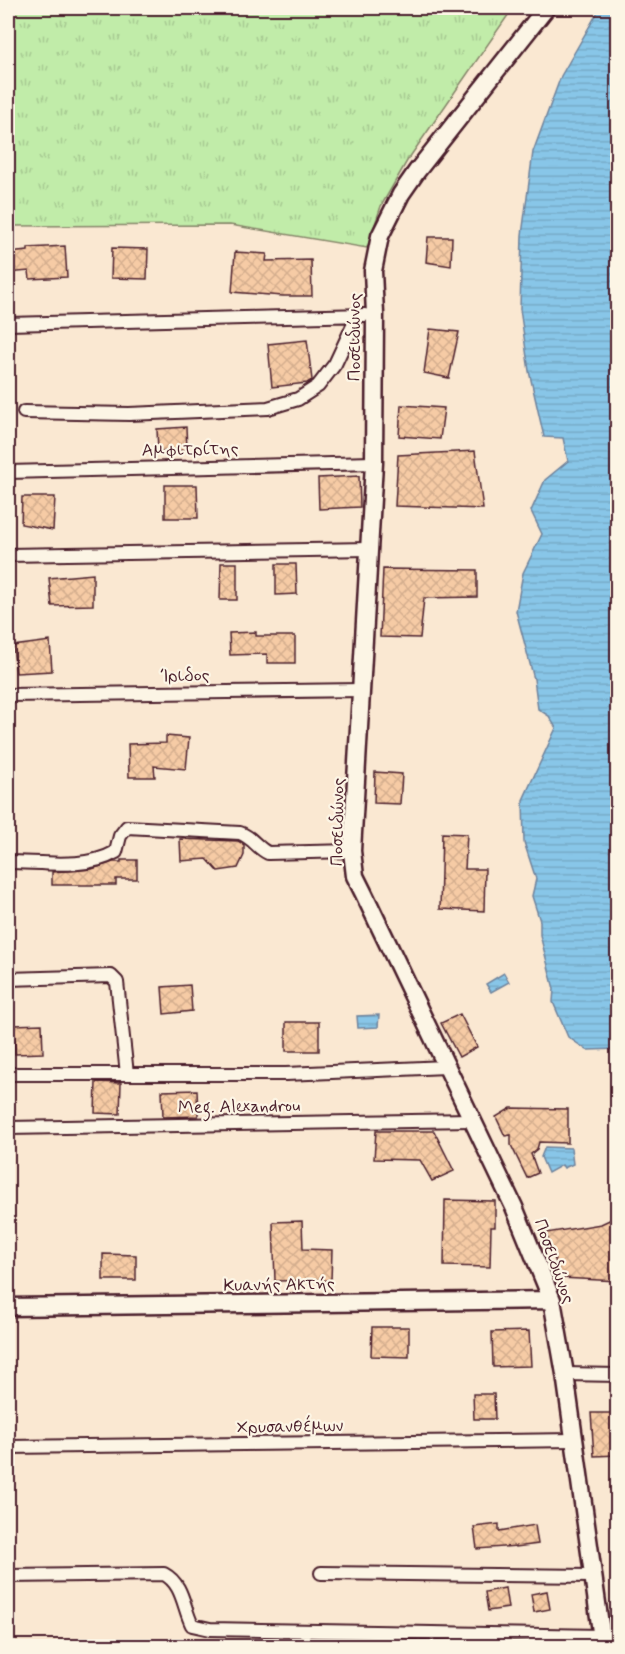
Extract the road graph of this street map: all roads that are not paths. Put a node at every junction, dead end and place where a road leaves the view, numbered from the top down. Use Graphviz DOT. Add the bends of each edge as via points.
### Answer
graph roads {
  1 [pos="546,8"];
  2 [pos="357,315"];
  3 [pos="375,315"];
  4 [pos="8,324"];
  5 [pos="24,412"];
  6 [pos="374,463"];
  7 [pos="8,472"];
  8 [pos="370,549"];
  9 [pos="8,555"];
  10 [pos="362,690"];
  11 [pos="8,695"];
  12 [pos="352,851"];
  13 [pos="8,862"];
  14 [pos="8,979"];
  15 [pos="446,1067"];
  16 [pos="8,1074"];
  17 [pos="127,1074"];
  18 [pos="471,1120"];
  19 [pos="8,1128"];
  20 [pos="552,1300"];
  21 [pos="8,1307"];
  22 [pos="565,1374"];
  23 [pos="618,1375"];
  24 [pos="574,1440"];
  25 [pos="8,1447"];
  26 [pos="321,1573"];
  27 [pos="8,1576"];
  28 [pos="593,1576"];
  29 [pos="603,1641"];
  1 -- 3 [label="street, Ποσειδώνος" via="401,194 377,251 373,271"];
  2 -- 3 [label="street"];
  2 -- 4 [label="street"];
  2 -- 5 [label="street" via="335,364 318,386 298,399 268,408 129,414"];
  3 -- 6 [label="street, Ποσειδώνος"];
  6 -- 7 [label="street, Αμφιτρίτης"];
  6 -- 8 [label="street, Ποσειδώνος"];
  8 -- 9 [label="street"];
  8 -- 10 [label="street, Ποσειδώνος"];
  10 -- 11 [label="street, Ίριδος"];
  10 -- 12 [label="street, Ποσειδώνος"];
  12 -- 13 [label="street" via="268,853 240,832 127,827 116,852 90,863"];
  12 -- 15 [label="street, Ποσειδώνος" via="356,876"];
  14 -- 17 [label="street" via="115,978"];
  15 -- 17 [label="street" via="286,1074"];
  15 -- 18 [label="street, Ποσειδώνος"];
  16 -- 17 [label="street"];
  18 -- 19 [label="street, Meg. Alexandrou"];
  18 -- 20 [label="street, Ποσειδώνος" via="514,1207"];
  20 -- 21 [label="street, Κυανής Ακτής"];
  20 -- 22 [label="street, Ποσειδώνος"];
  22 -- 23 [label="street"];
  22 -- 24 [label="street, Ποσειδώνος"];
  24 -- 25 [label="street, Χρυσανθέμων"];
  24 -- 28 [label="street, Ποσειδώνος"];
  26 -- 28 [label="street"];
  27 -- 29 [label="street" via="164,1574 173,1578 192,1625 210,1629"];
  28 -- 29 [label="street, Ποσειδώνος"];
}
